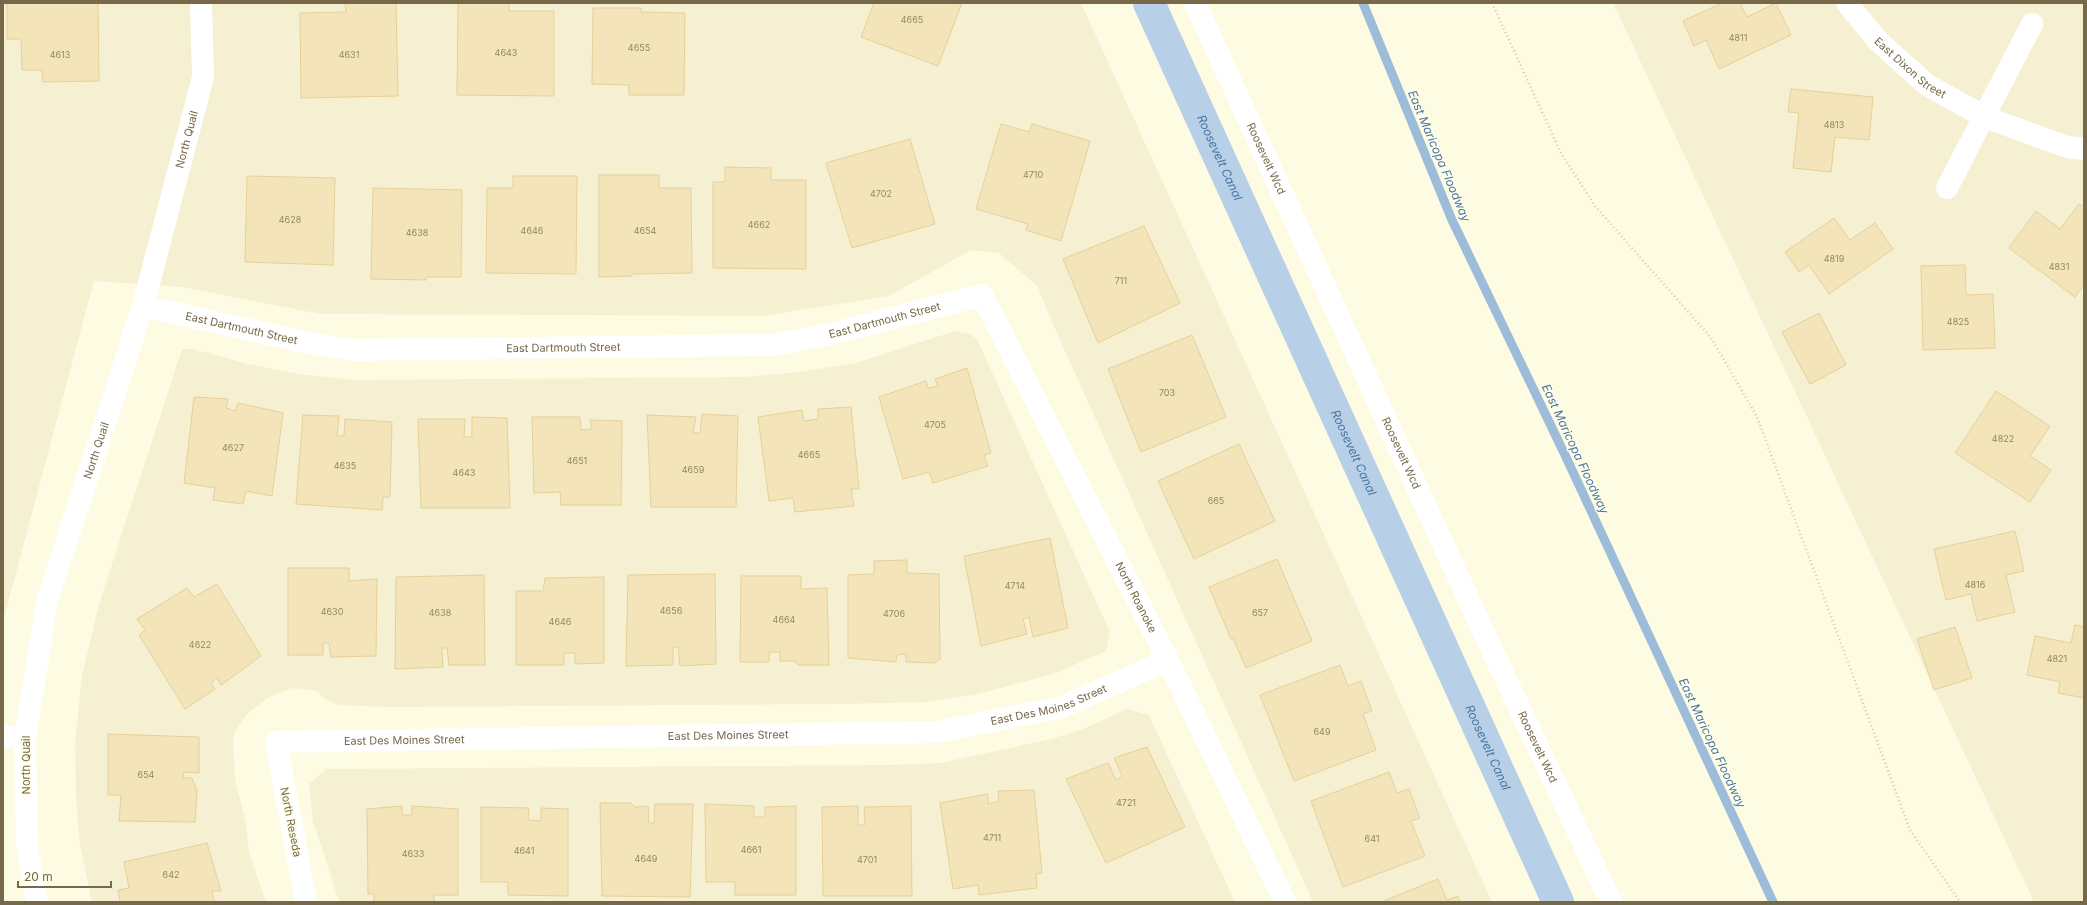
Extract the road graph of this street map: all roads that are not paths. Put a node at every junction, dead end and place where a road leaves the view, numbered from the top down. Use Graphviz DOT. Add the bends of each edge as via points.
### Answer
graph roads {
  1 [pos="201,3"];
  2 [pos="1195,3"];
  3 [pos="1847,3"];
  4 [pos="2032,24"];
  5 [pos="1985,117"];
  6 [pos="2084,149"];
  7 [pos="1947,188"];
  8 [pos="982,295"];
  9 [pos="143,306"];
  10 [pos="1168,660"];
  11 [pos="3,737"];
  12 [pos="25,737"];
  13 [pos="276,742"];
  14 [pos="37,902"];
  15 [pos="306,902"];
  16 [pos="1285,902"];
  17 [pos="1611,902"];
  1 -- 9 [label="street, North Quail" via="203,77"];
  2 -- 17 [label="street, Roosevelt Wcd" via="1477,618"];
  3 -- 5 [label="street, East Dixon Street" via="1878,41 1927,85"];
  4 -- 5 [label="street"];
  5 -- 6 [label="street, East Dixon Street" via="2067,148"];
  5 -- 7 [label="street"];
  8 -- 9 [label="street, East Dartmouth Street" via="831,334 772,345 352,350 309,343"];
  8 -- 10 [label="street, North Roanoke"];
  9 -- 12 [label="street, North Quail" via="47,602"];
  10 -- 13 [label="street, East Des Moines Street" via="1062,707 937,732"];
  10 -- 16 [label="street, North Roanoke"];
  11 -- 12 [label="street"];
  12 -- 14 [label="street, North Quail" via="27,846"];
  13 -- 15 [label="street, North Reseda"];
}
